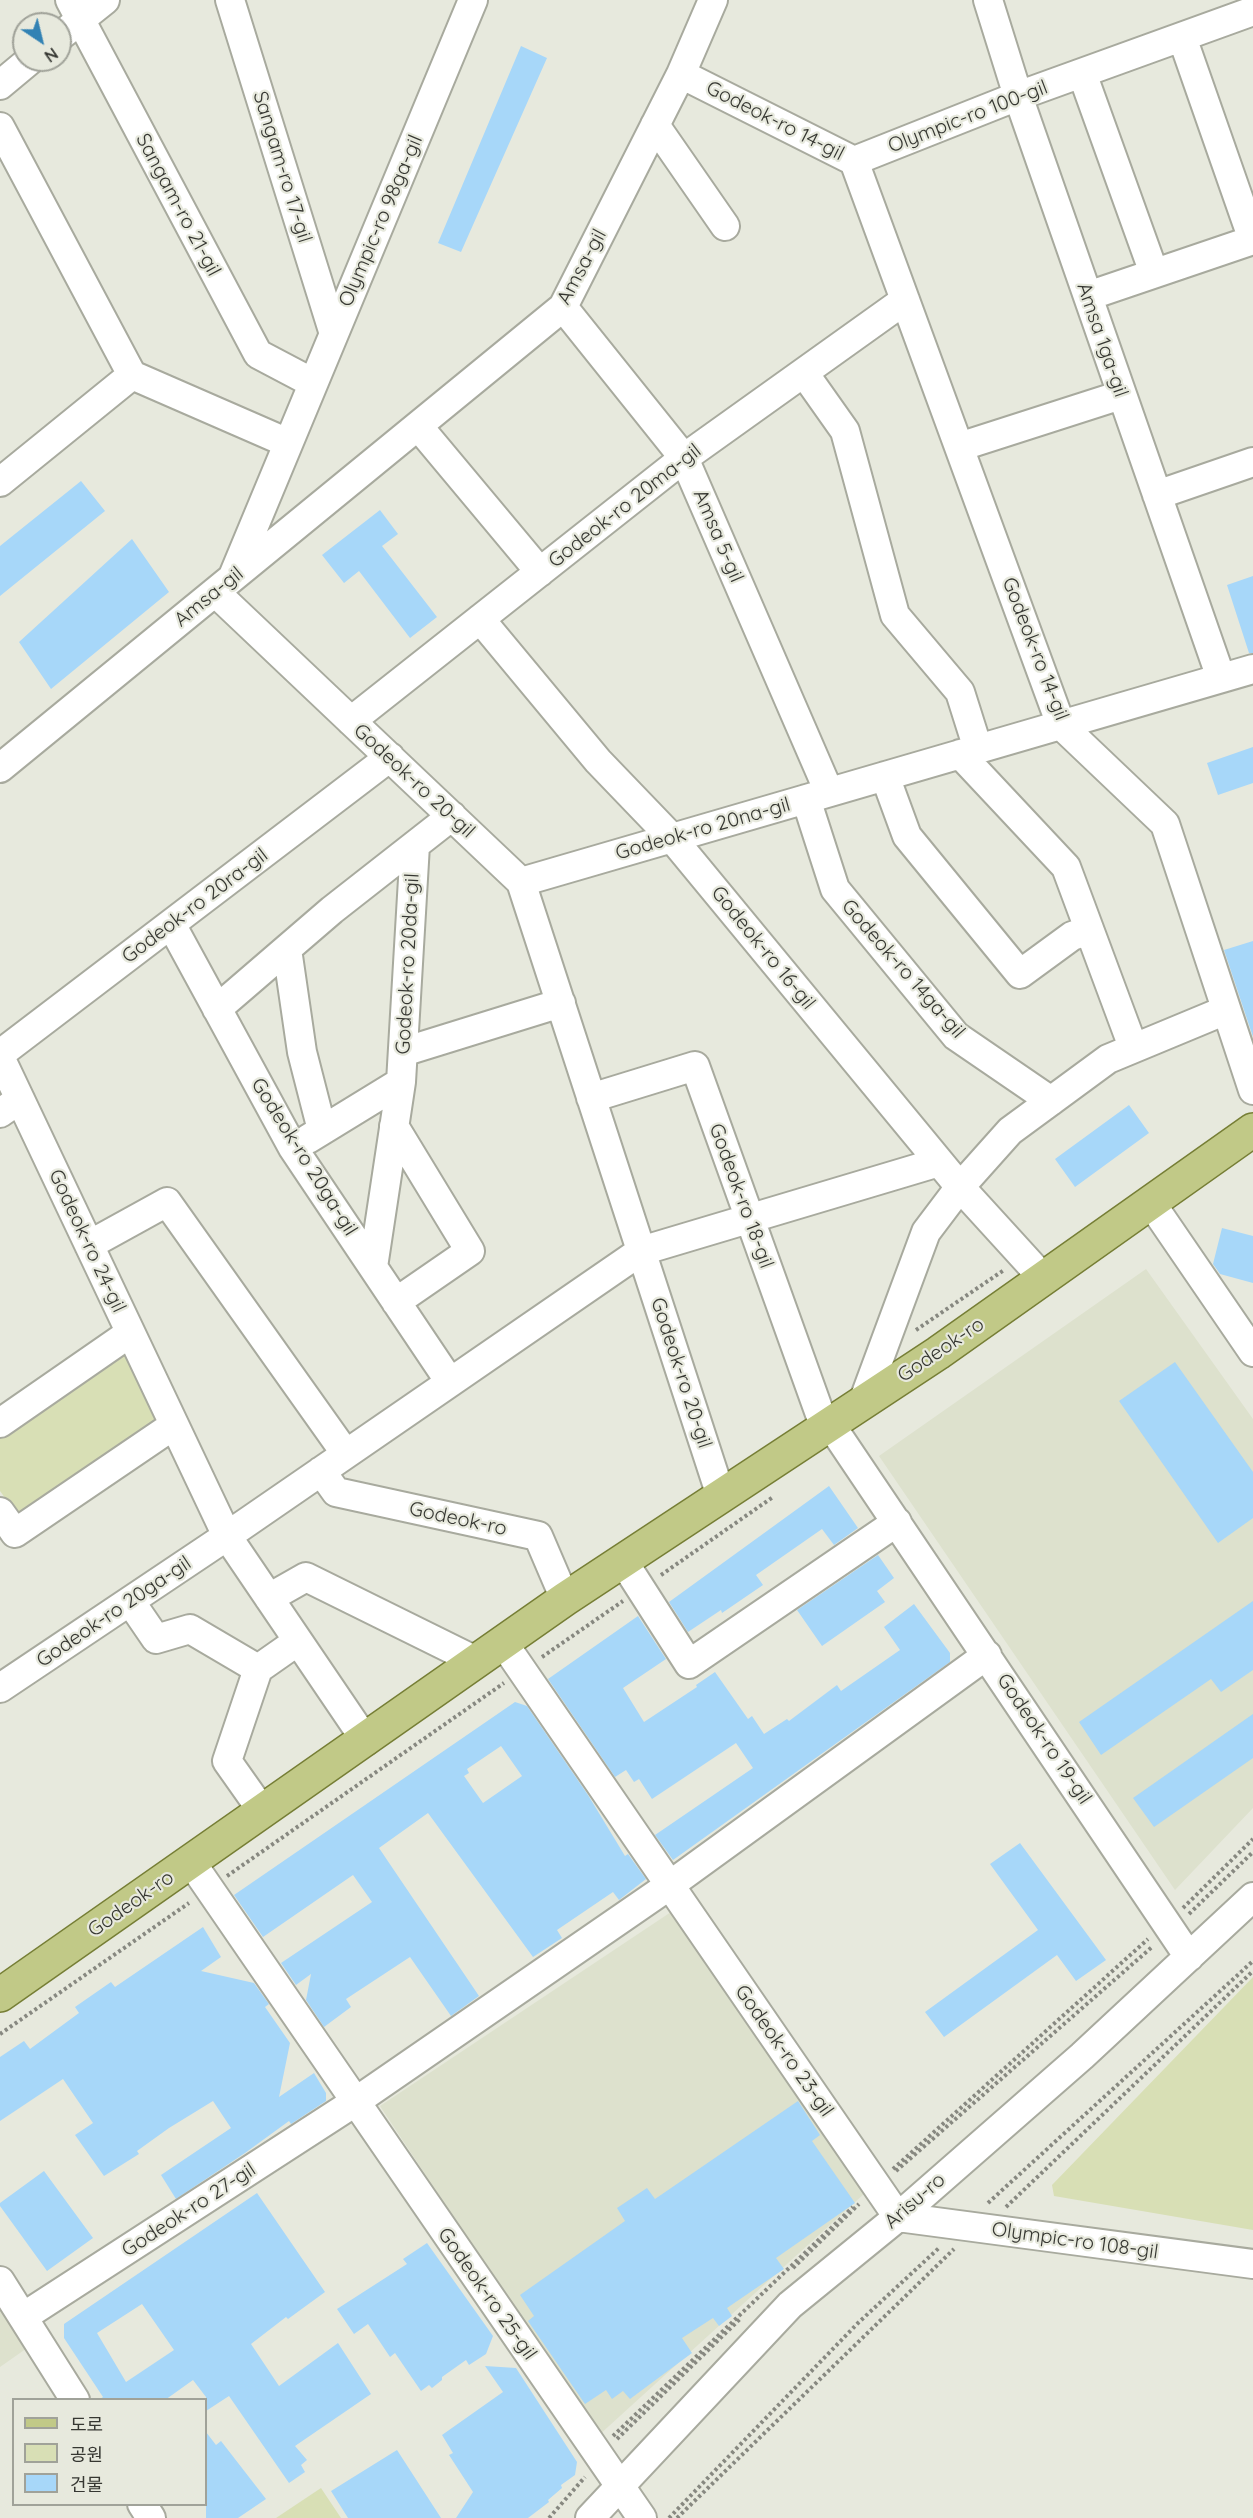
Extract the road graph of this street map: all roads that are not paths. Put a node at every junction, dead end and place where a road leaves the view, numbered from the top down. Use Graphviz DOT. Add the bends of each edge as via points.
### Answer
graph roads {
  1 [pos="105,0"];
  2 [pos="230,0"];
  3 [pos="473,0"];
  4 [pos="713,0"];
  5 [pos="988,0"];
  6 [pos="1253,11"];
  7 [pos="72,18"];
  8 [pos="72,23"];
  9 [pos="1182,36"];
  10 [pos="15,72"];
  11 [pos="1083,73"];
  12 [pos="681,74"];
  13 [pos="0,84"];
  14 [pos="1018,96"];
  15 [pos="655,125"];
  16 [pos="0,127"];
  17 [pos="854,161"];
  18 [pos="725,226"];
  19 [pos="1253,240"];
  20 [pos="1154,273"];
  21 [pos="1088,296"];
  22 [pos="905,300"];
  23 [pos="564,306"];
  24 [pos="334,334"];
  25 [pos="804,373"];
  26 [pos="132,375"];
  27 [pos="313,383"];
  28 [pos="1121,395"];
  29 [pos="418,426"];
  30 [pos="288,443"];
  31 [pos="959,447"];
  32 [pos="684,458"];
  33 [pos="1253,462"];
  34 [pos="0,482"];
  35 [pos="1157,495"];
  36 [pos="540,572"];
  37 [pos="224,585"];
  38 [pos="480,619"];
  39 [pos="1253,669"];
  40 [pos="1221,678"];
  41 [pos="351,721"];
  42 [pos="1061,725"];
  43 [pos="969,751"];
  44 [pos="390,757"];
  45 [pos="0,768"];
  46 [pos="885,776"];
  47 [pos="817,795"];
  48 [pos="452,816"];
  49 [pos="672,838"];
  50 [pos="415,845"];
  51 [pos="521,882"];
  52 [pos="171,924"];
  53 [pos="1089,930"];
  54 [pos="287,949"];
  55 [pos="561,1003"];
  56 [pos="217,1009"];
  57 [pos="1226,1010"];
  58 [pos="1133,1047"];
  59 [pos="403,1052"];
  60 [pos="0,1056"];
  61 [pos="401,1082"];
  62 [pos="1253,1090"];
  63 [pos="591,1098"];
  64 [pos="1051,1101"];
  65 [pos="10,1106"];
  66 [pos="394,1126"];
  67 [pos="1253,1130"];
  68 [pos="322,1131"];
  69 [pos="293,1148"];
  70 [pos="939,1162"];
  71 [pos="960,1187"];
  72 [pos="1151,1203"];
  73 [pos="748,1219"];
  74 [pos="89,1245"];
  75 [pos="641,1251"];
  76 [pos="373,1267"];
  77 [pos="1043,1278"];
  78 [pos="396,1302"];
  79 [pos="130,1333"];
  80 [pos="1253,1352"];
  81 [pos="450,1382"];
  82 [pos="863,1402"];
  83 [pos="0,1423"];
  84 [pos="174,1425"];
  85 [pos="828,1426"];
  86 [pos="346,1454"];
  87 [pos="321,1471"];
  88 [pos="721,1496"];
  89 [pos="0,1512"];
  90 [pos="897,1522"];
  91 [pos="227,1536"];
  92 [pos="623,1561"];
  93 [pos="269,1598"];
  94 [pos="565,1599"];
  95 [pos="130,1601"];
  96 [pos="298,1641"];
  97 [pos="504,1644"];
  98 [pos="987,1655"];
  99 [pos="478,1662"];
  100 [pos="258,1669"];
  101 [pos="0,1688"];
  102 [pos="366,1741"];
  103 [pos="263,1812"];
  104 [pos="191,1862"];
  105 [pos="670,1885"];
  106 [pos="1253,1897"];
  107 [pos="1190,1957"];
  108 [pos="0,1995"];
  109 [pos="355,2102"];
  110 [pos="898,2217"];
  111 [pos="1253,2264"];
  112 [pos="0,2281"];
  113 [pos="22,2317"];
  114 [pos="74,2398"];
  115 [pos="619,2485"];
  116 [pos="590,2518"];
  117 [pos="642,2518"];
  1 -- 7 [label="street"];
  2 -- 24 [label="street, Sangam-ro 17-gil"];
  3 -- 24 [label="street, Olympic-ro 98ga-gil"];
  4 -- 12 [label="street, Amsa-gil"];
  5 -- 14 [label="street, Amsa 1ga-gil"];
  6 -- 9 [label="street, Olympic-ro 100-gil"];
  8 -- 27 [label="street, Sangam-ro 21-gil" via="258,354"];
  9 -- 11 [label="street, Olympic-ro 100-gil"];
  9 -- 19 [label="street"];
  10 -- 13 [label="street"];
  11 -- 14 [label="street, Olympic-ro 100-gil"];
  11 -- 20 [label="street"];
  12 -- 15 [label="street, Amsa-gil"];
  12 -- 17 [label="street, Godeok-ro 14-gil"];
  14 -- 17 [label="street, Olympic-ro 100-gil"];
  14 -- 21 [label="street, Amsa 1ga-gil"];
  15 -- 18 [label="street"];
  15 -- 23 [label="street, Amsa-gil"];
  16 -- 26 [label="street"];
  17 -- 22 [label="street, Godeok-ro 14-gil"];
  19 -- 20 [label="street"];
  20 -- 21 [label="street"];
  21 -- 28 [label="street, Amsa 1ga-gil"];
  22 -- 25 [label="street, Godeok-ro 20ma-gil"];
  22 -- 31 [label="street, Godeok-ro 14-gil"];
  23 -- 29 [label="street, Amsa-gil"];
  23 -- 32 [label="street, Amsa 5-gil"];
  24 -- 27 [label="street, Olympic-ro 98ga-gil"];
  25 -- 32 [label="street, Godeok-ro 20ma-gil"];
  25 -- 43 [label="street" via="845,431 895,615 960,692"];
  26 -- 30 [label="street"];
  26 -- 34 [label="street"];
  27 -- 30 [label="street, Olympic-ro 98ga-gil"];
  28 -- 31 [label="street"];
  28 -- 35 [label="street, Amsa 1ga-gil"];
  29 -- 36 [label="street"];
  29 -- 37 [label="street, Amsa-gil"];
  30 -- 37 [label="street, Olympic-ro 98ga-gil"];
  31 -- 42 [label="street, Godeok-ro 14-gil"];
  32 -- 36 [label="street, Godeok-ro 20ma-gil"];
  32 -- 47 [label="street, Amsa 5-gil"];
  33 -- 35 [label="street"];
  35 -- 40 [label="street, Amsa 1ga-gil"];
  36 -- 38 [label="street, Godeok-ro 20ma-gil"];
  37 -- 41 [label="street, Godeok-ro 20-gil"];
  37 -- 45 [label="street, Amsa-gil"];
  38 -- 41 [label="street, Godeok-ro 20ma-gil"];
  38 -- 49 [label="street, Godeok-ro 16-gil" via="598,761"];
  39 -- 40 [label="street, Godeok-ro 20na-gil"];
  40 -- 42 [label="street, Godeok-ro 20na-gil"];
  41 -- 44 [label="street, Godeok-ro 20-gil"];
  42 -- 43 [label="street, Godeok-ro 20na-gil"];
  42 -- 57 [label="street, Godeok-ro 14-gil" via="1165,824"];
  43 -- 46 [label="street, Godeok-ro 20na-gil"];
  43 -- 53 [label="street" via="1066,867"];
  44 -- 48 [label="street, Godeok-ro 20-gil"];
  44 -- 52 [label="street, Godeok-ro 20ra-gil"];
  46 -- 47 [label="street, Godeok-ro 20na-gil"];
  46 -- 53 [label="street" via="907,836 1020,974 1072,936"];
  47 -- 49 [label="street, Godeok-ro 20na-gil"];
  47 -- 64 [label="street, Godeok-ro 14ga-gil" via="835,890 956,1035"];
  48 -- 50 [label="street, Godeok-ro 20da-gil"];
  48 -- 51 [label="street, Godeok-ro 20-gil"];
  49 -- 51 [label="street, Godeok-ro 20na-gil"];
  49 -- 70 [label="street, Godeok-ro 16-gil"];
  50 -- 54 [label="street, Godeok-ro 20da-gil"];
  50 -- 59 [label="street, Godeok-ro 20da-gil"];
  51 -- 55 [label="street, Godeok-ro 20-gil"];
  52 -- 56 [label="street, Godeok-ro 20ga-gil"];
  52 -- 60 [label="street, Godeok-ro 20ra-gil"];
  53 -- 58 [label="street"];
  54 -- 56 [label="street, Godeok-ro 20da-gil"];
  54 -- 68 [label="street" via="302,1052"];
  55 -- 59 [label="street"];
  55 -- 63 [label="street, Godeok-ro 20-gil"];
  56 -- 69 [label="street, Godeok-ro 20ga-gil"];
  57 -- 58 [label="street"];
  57 -- 62 [label="street, Godeok-ro 14-gil"];
  58 -- 64 [label="street" via="1108,1059"];
  59 -- 61 [label="street, Godeok-ro 20da-gil"];
  60 -- 65 [label="street, Godeok-ro 24-gil"];
  61 -- 66 [label="street, Godeok-ro 20da-gil"];
  61 -- 68 [label="street, Godeok-ro 20da-gil"];
  63 -- 73 [label="street, Godeok-ro 18-gil" via="695,1066"];
  63 -- 75 [label="street, Godeok-ro 20-gil"];
  64 -- 71 [label="street" via="1010,1131"];
  65 -- 74 [label="street, Godeok-ro 24-gil"];
  66 -- 76 [label="street, Godeok-ro 20da-gil"];
  66 -- 78 [label="street" via="470,1251"];
  67 -- 72 [label="main road, Godeok-ro"];
  68 -- 69 [label="street, Godeok-ro 20da-gil"];
  69 -- 76 [label="street, Godeok-ro 20ga-gil"];
  70 -- 71 [label="street, Godeok-ro 16-gil"];
  70 -- 73 [label="street"];
  71 -- 77 [label="street, Godeok-ro 16-gil"];
  71 -- 82 [label="street" via="926,1232"];
  72 -- 77 [label="main road, Godeok-ro"];
  72 -- 80 [label="street"];
  73 -- 75 [label="street"];
  73 -- 85 [label="street, Godeok-ro 18-gil"];
  74 -- 79 [label="street, Godeok-ro 24-gil"];
  74 -- 86 [label="street" via="167,1202"];
  75 -- 81 [label="street, Godeok-ro 20ga-gil"];
  75 -- 88 [label="street, Godeok-ro 20-gil"];
  76 -- 78 [label="street, Godeok-ro 20ga-gil"];
  77 -- 82 [label="main road, Godeok-ro"];
  78 -- 81 [label="street, Godeok-ro 20ga-gil"];
  79 -- 83 [label="street"];
  79 -- 84 [label="street, Godeok-ro 24-gil"];
  81 -- 86 [label="street, Godeok-ro 20ga-gil"];
  82 -- 85 [label="main road, Godeok-ro"];
  84 -- 89 [label="street" via="15,1533"];
  84 -- 91 [label="street, Godeok-ro 24-gil"];
  85 -- 88 [label="main road, Godeok-ro"];
  85 -- 90 [label="street, Godeok-ro 19-gil"];
  86 -- 87 [label="street, Godeok-ro 20ga-gil"];
  87 -- 91 [label="street, Godeok-ro 20ga-gil"];
  87 -- 94 [label="street, Godeok-ro" via="336,1492 538,1536"];
  88 -- 92 [label="main road, Godeok-ro"];
  90 -- 92 [label="street" via="689,1664"];
  90 -- 98 [label="street, Godeok-ro 19-gil"];
  91 -- 93 [label="street, Godeok-ro 24-gil"];
  91 -- 95 [label="street, Godeok-ro 20ga-gil"];
  92 -- 94 [label="main road, Godeok-ro"];
  93 -- 96 [label="street, Godeok-ro 24-gil"];
  93 -- 99 [label="street" via="306,1577"];
  94 -- 97 [label="main road, Godeok-ro"];
  95 -- 100 [label="street" via="156,1639 190,1629"];
  95 -- 101 [label="street, Godeok-ro 20ga-gil"];
  96 -- 100 [label="street"];
  96 -- 102 [label="street, Godeok-ro 24-gil"];
  97 -- 99 [label="main road, Godeok-ro"];
  97 -- 105 [label="street, Godeok-ro 23-gil"];
  98 -- 105 [label="street"];
  98 -- 107 [label="street, Godeok-ro 19-gil"];
  99 -- 102 [label="main road, Godeok-ro"];
  100 -- 103 [label="street" via="227,1761"];
  102 -- 103 [label="main road, Godeok-ro"];
  103 -- 104 [label="main road, Godeok-ro"];
  104 -- 108 [label="main road, Godeok-ro"];
  104 -- 109 [label="street, Godeok-ro 25-gil"];
  105 -- 109 [label="street"];
  105 -- 110 [label="street, Godeok-ro 23-gil"];
  106 -- 107 [label="street, Arisu-ro"];
  107 -- 110 [label="street, Arisu-ro"];
  109 -- 113 [label="street, Godeok-ro 27-gil"];
  109 -- 115 [label="street, Godeok-ro 25-gil" via="594,2464"];
  110 -- 111 [label="street, Olympic-ro 108-gil"];
  110 -- 115 [label="street, Arisu-ro" via="790,2305"];
  112 -- 113 [label="street"];
  113 -- 114 [label="street"];
  115 -- 116 [label="street, Arisu-ro"];
  115 -- 117 [label="street, Godeok-ro 25-gil"];
}
